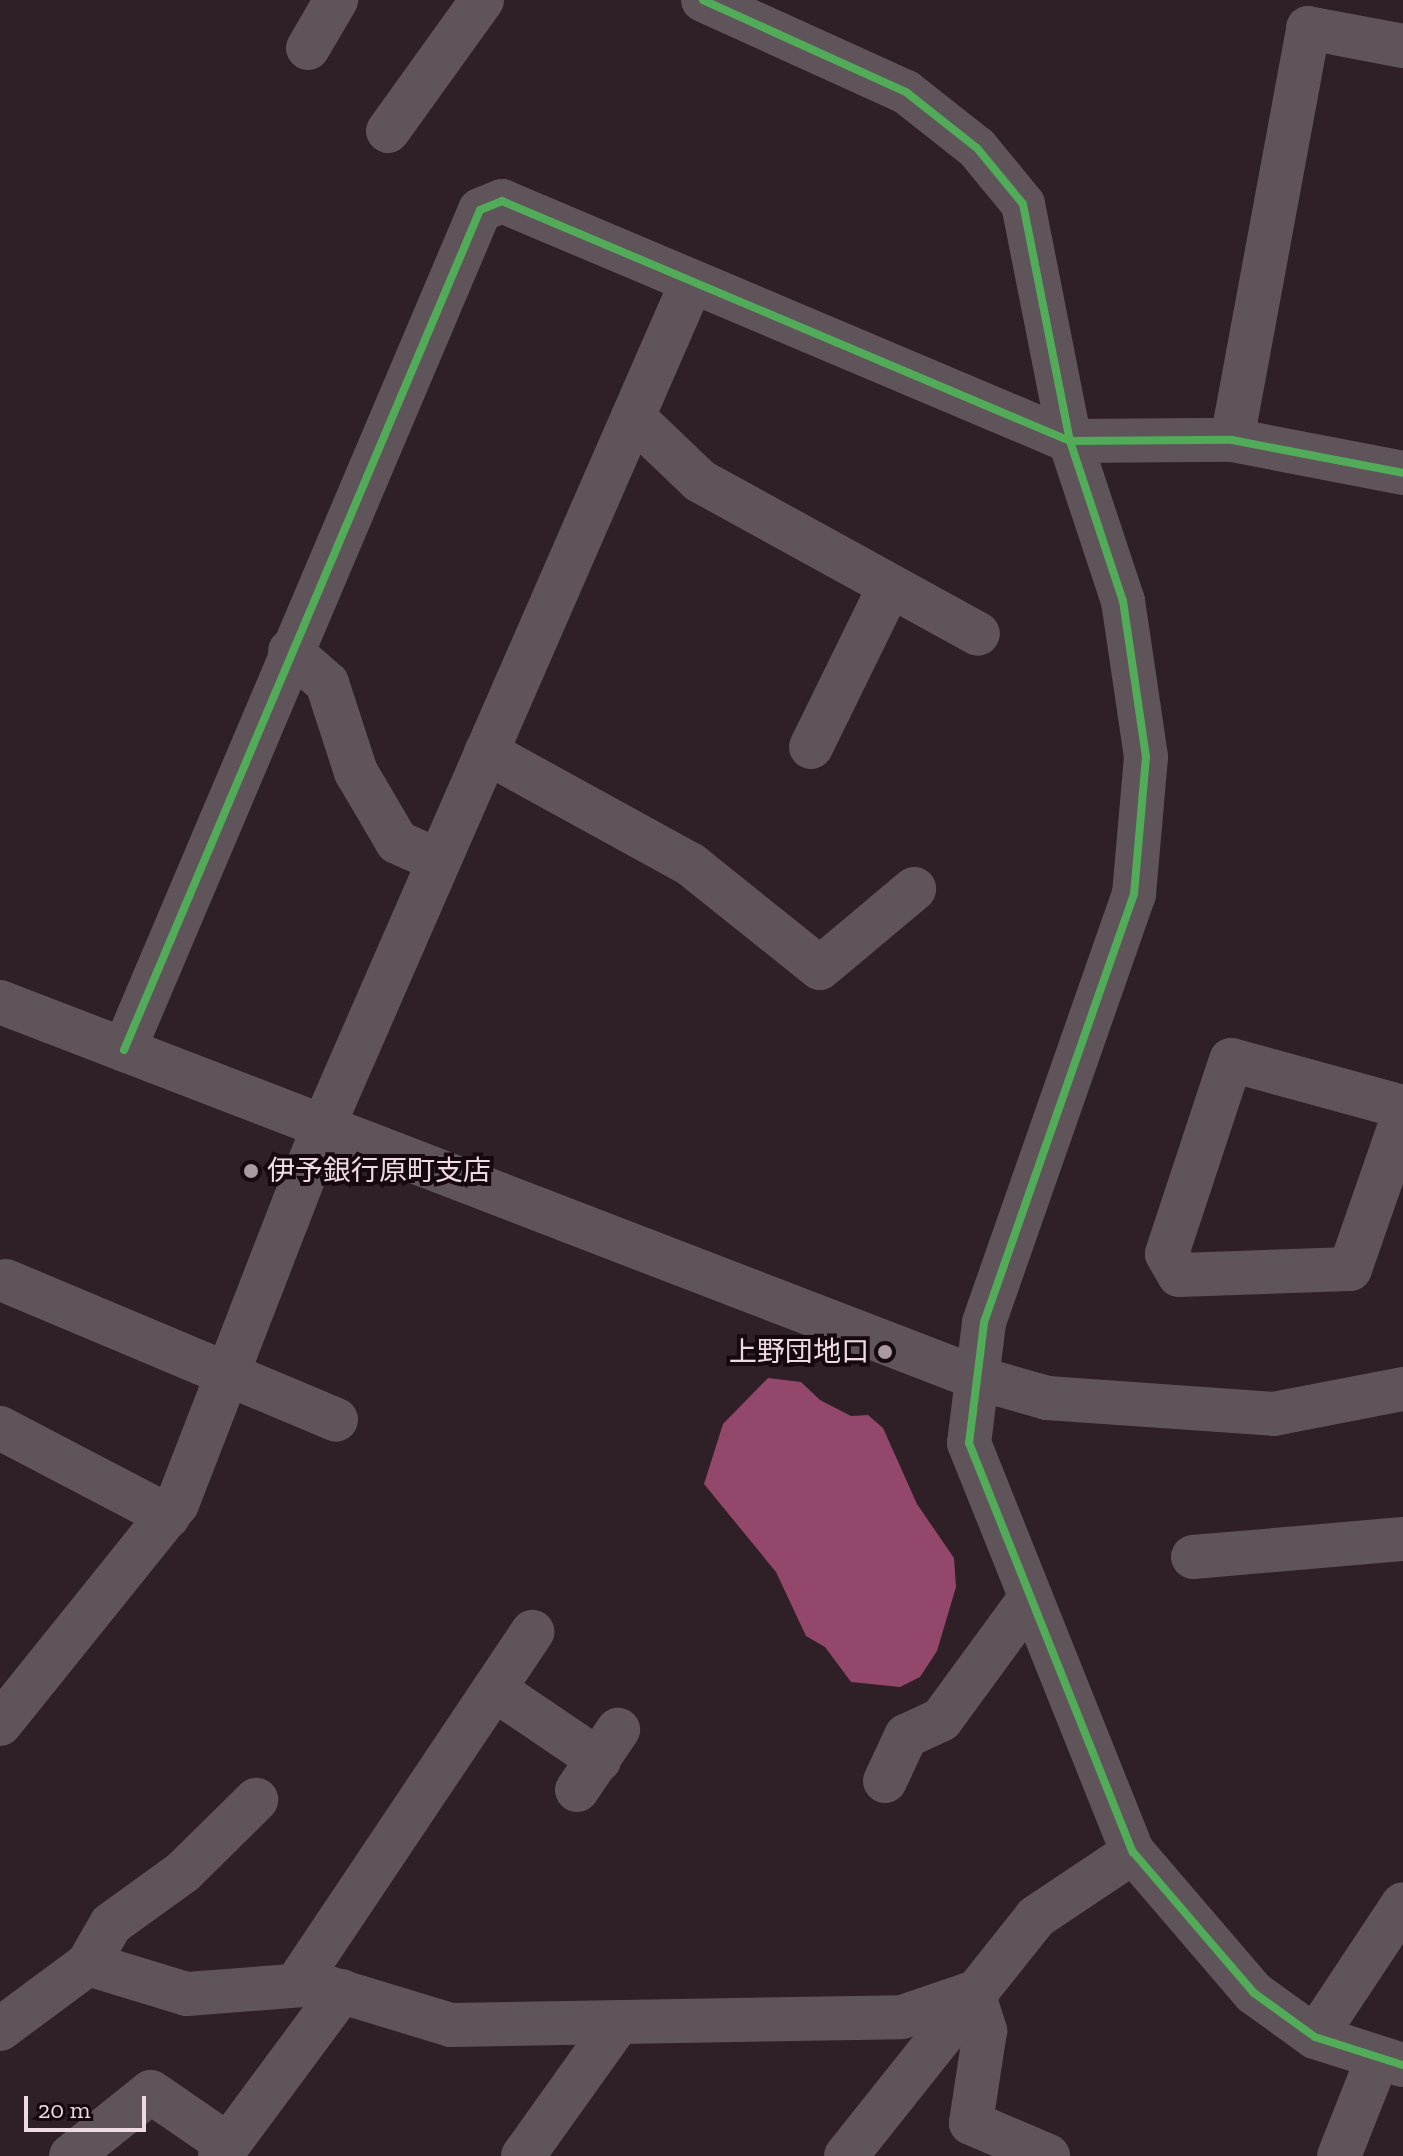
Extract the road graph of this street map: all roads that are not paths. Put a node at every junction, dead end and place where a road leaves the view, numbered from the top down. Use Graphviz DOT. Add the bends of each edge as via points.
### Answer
graph roads {
  1 [pos="336,0"];
  2 [pos="482,0"];
  3 [pos="703,0"];
  4 [pos="1311,14"];
  5 [pos="1403,46"];
  6 [pos="308,48"];
  7 [pos="388,131"];
  8 [pos="691,284"];
  9 [pos="633,417"];
  10 [pos="1232,440"];
  11 [pos="1070,441"];
  12 [pos="1403,473"];
  13 [pos="890,586"];
  14 [pos="978,634"];
  15 [pos="290,651"];
  16 [pos="811,747"];
  17 [pos="486,752"];
  18 [pos="439,861"];
  19 [pos="914,889"];
  20 [pos="0,1002"];
  21 [pos="124,1050"];
  22 [pos="1403,1107"];
  23 [pos="1403,1117"];
  24 [pos="323,1127"];
  25 [pos="6,1281"];
  26 [pos="227,1376"];
  27 [pos="977,1378"];
  28 [pos="1403,1389"];
  29 [pos="336,1420"];
  30 [pos="0,1428"];
  31 [pos="168,1516"];
  32 [pos="1403,1539"];
  33 [pos="1193,1557"];
  34 [pos="1031,1597"];
  35 [pos="532,1632"];
  36 [pos="494,1689"];
  37 [pos="0,1724"];
  38 [pos="598,1760"];
  39 [pos="885,1781"];
  40 [pos="256,1800"];
  41 [pos="1133,1852"];
  42 [pos="1403,1904"];
  43 [pos="88,1964"];
  44 [pos="296,1985"];
  45 [pos="342,1991"];
  46 [pos="973,1993"];
  47 [pos="617,2024"];
  48 [pos="0,2029"];
  49 [pos="1315,2037"];
  50 [pos="1390,2063"];
  51 [pos="224,2150"];
  52 [pos="71,2156"];
  53 [pos="523,2156"];
  54 [pos="846,2156"];
  55 [pos="1048,2156"];
  56 [pos="1339,2156"];
  1 -- 6 [label="street"];
  2 -- 7 [label="street"];
  3 -- 11 [label="street" via="906,92 977,148 1023,204"];
  4 -- 5 [label="street"];
  4 -- 10 [label="street"];
  8 -- 9 [label="street"];
  8 -- 11 [label="street"];
  8 -- 15 [label="street" via="502,201 480,210"];
  9 -- 13 [label="street" via="700,481"];
  9 -- 17 [label="street"];
  10 -- 11 [label="street"];
  10 -- 12 [label="street"];
  11 -- 27 [label="street" via="1123,601 1146,757 1134,894 984,1323"];
  13 -- 14 [label="street"];
  13 -- 16 [label="street"];
  15 -- 18 [label="street" via="327,683 356,772 397,842"];
  15 -- 21 [label="street"];
  17 -- 18 [label="street"];
  17 -- 19 [label="street" via="690,864 820,968"];
  18 -- 24 [label="street"];
  20 -- 21 [label="street"];
  21 -- 24 [label="street"];
  22 -- 23 [label="street" via="1231,1060 1167,1254 1179,1275 1350,1269"];
  24 -- 26 [label="street"];
  24 -- 27 [label="street"];
  25 -- 26 [label="street"];
  26 -- 29 [label="street"];
  26 -- 31 [label="street"];
  27 -- 28 [label="street" via="1047,1398 1193,1412 1274,1414"];
  27 -- 34 [label="street" via="969,1443"];
  30 -- 31 [label="street"];
  31 -- 37 [label="street"];
  32 -- 33 [label="street"];
  34 -- 39 [label="street" via="941,1720 906,1736"];
  34 -- 41 [label="street"];
  35 -- 36 [label="street"];
  36 -- 38 [label="street"];
  36 -- 44 [label="street"];
  40 -- 43 [label="street" via="183,1872 111,1924"];
  41 -- 46 [label="street" via="1036,1917"];
  41 -- 49 [label="street" via="1212,1952"];
  42 -- 49 [label="street"];
  43 -- 44 [label="street" via="187,1994"];
  43 -- 48 [label="street"];
  44 -- 45 [label="street"];
  45 -- 47 [label="street" via="451,2025"];
  45 -- 51 [label="street"];
  46 -- 47 [label="street" via="902,2017"];
  46 -- 54 [label="street"];
  46 -- 55 [label="street" via="985,2031 971,2123"];
  47 -- 53 [label="street"];
  49 -- 50 [label="street"];
  50 -- 56 [label="street"];
  51 -- 52 [label="street" via="151,2092"];
}
